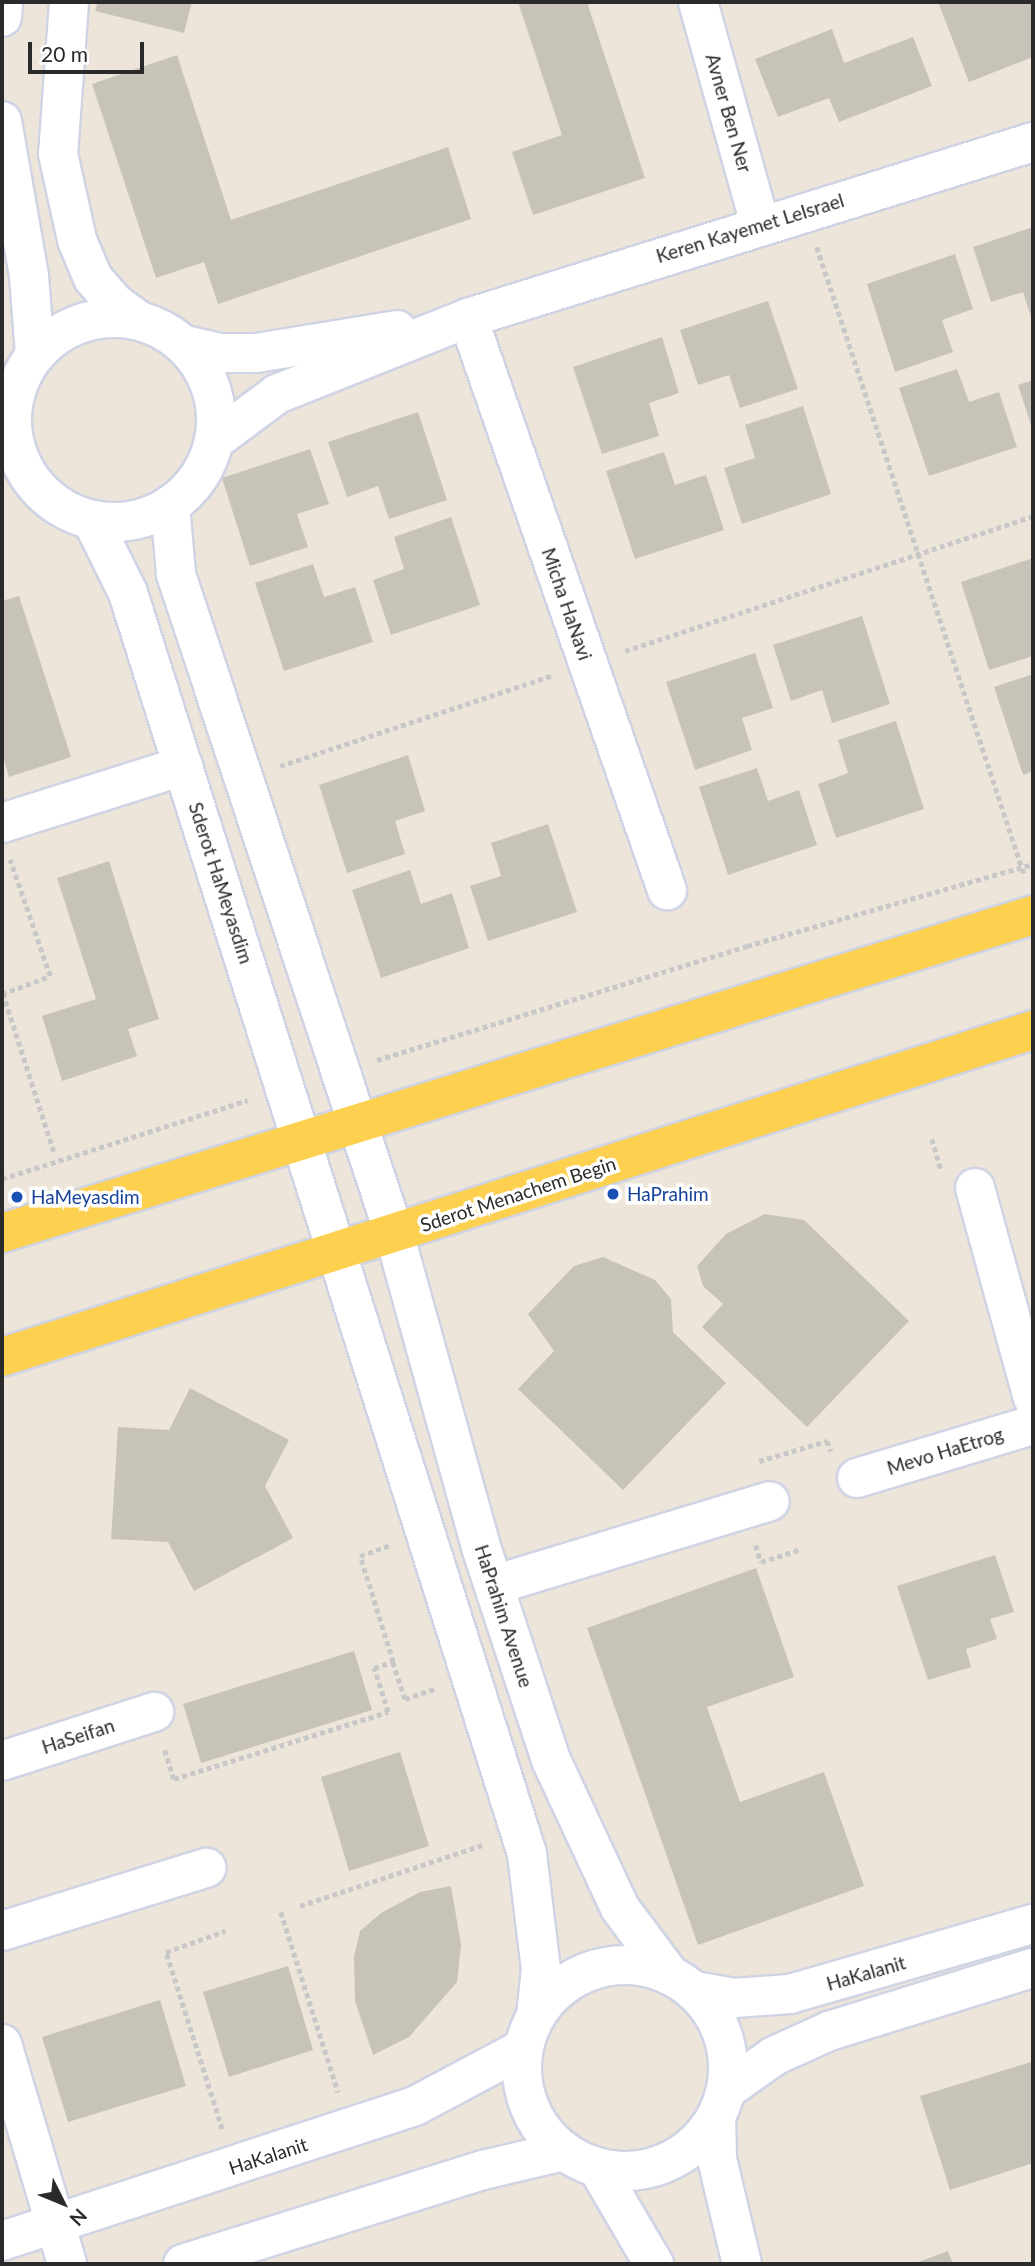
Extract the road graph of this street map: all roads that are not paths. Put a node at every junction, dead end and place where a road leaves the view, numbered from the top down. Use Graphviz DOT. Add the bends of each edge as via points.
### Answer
graph roads {
  1 [pos="3,2"];
  2 [pos="69,2"];
  3 [pos="698,2"];
  4 [pos="2,17"];
  5 [pos="2,121"];
  6 [pos="1033,142"];
  7 [pos="760,224"];
  8 [pos="468,318"];
  9 [pos="137,319"];
  10 [pos="185,345"];
  11 [pos="35,354"];
  12 [pos="7,410"];
  13 [pos="214,441"];
  14 [pos="18,487"];
  15 [pos="170,505"];
  16 [pos="92,520"];
  17 [pos="183,766"];
  18 [pos="4,835"];
  19 [pos="667,890"];
  20 [pos="1031,903"];
  21 [pos="1033,1030"];
  22 [pos="356,1124"];
  23 [pos="302,1139"];
  24 [pos="975,1188"];
  25 [pos="2,1233"];
  26 [pos="394,1233"];
  27 [pos="338,1250"];
  28 [pos="2,1357"];
  29 [pos="1033,1398"];
  30 [pos="1033,1425"];
  31 [pos="857,1478"];
  32 [pos="770,1502"];
  33 [pos="494,1586"];
  34 [pos="154,1712"];
  35 [pos="2,1761"];
  36 [pos="206,1868"];
  37 [pos="1033,1924"];
  38 [pos="2,1931"];
  39 [pos="1033,1968"];
  40 [pos="683,1983"];
  41 [pos="530,2032"];
  42 [pos="2,2044"];
  43 [pos="721,2104"];
  44 [pos="581,2159"];
  45 [pos="55,2225"];
  46 [pos="2,2241"];
  47 [pos="67,2264"];
  48 [pos="183,2264"];
  49 [pos="654,2264"];
  50 [pos="742,2264"];
  1 -- 4 [label="street"];
  2 -- 9 [label="street" via="61,166 78,240 93,278"];
  3 -- 7 [label="street, Avner Ben Ner"];
  5 -- 11 [label="street" via="29,276"];
  6 -- 7 [label="street, Keren Kayemet LeIsrael"];
  7 -- 8 [label="street, Keren Kayemet LeIsrael"];
  8 -- 10 [label="street, Keren Kayemet LeIsrael" via="257,353 221,353"];
  8 -- 13 [label="street, Keren Kayemet LeIsrael" via="277,394"];
  8 -- 19 [label="street, Micha HaNavi"];
  9 -- 10 [label="street" via="163,329"];
  9 -- 11 [label="street" via="110,317 79,323 50,339"];
  10 -- 13 [label="street" via="203,368 214,396"];
  11 -- 12 [label="street"];
  12 -- 14 [label="street"];
  13 -- 15 [label="street" via="200,475"];
  14 -- 16 [label="street"];
  15 -- 16 [label="street" via="133,521"];
  15 -- 22 [label="street" via="177,573"];
  16 -- 17 [label="street, Sderot HaMeyasdim" via="128,593"];
  17 -- 18 [label="street"];
  17 -- 23 [label="street, Sderot HaMeyasdim"];
  20 -- 22 [label="main road"];
  21 -- 26 [label="main road, Sderot Menachem Begin"];
  22 -- 23 [label="main road"];
  22 -- 26 [label="street"];
  23 -- 25 [label="main road"];
  23 -- 27 [label="street, Sderot HaMeyasdim"];
  24 -- 29 [label="street"];
  26 -- 27 [label="main road, Sderot Menachem Begin"];
  26 -- 33 [label="street, HaPrahim Avenue"];
  27 -- 28 [label="main road, Sderot Menachem Begin"];
  27 -- 41 [label="street" via="520,1833 538,1923 541,1969"];
  30 -- 31 [label="street, Mevo HaEtrog"];
  32 -- 33 [label="street"];
  33 -- 40 [label="street, HaPrahim Avenue" via="551,1760 587,1845 620,1908"];
  34 -- 35 [label="street, HaSeifan"];
  36 -- 38 [label="street"];
  37 -- 40 [label="street, HaKalanit" via="790,1994 733,1998"];
  39 -- 43 [label="street" via="829,2031 774,2056"];
  40 -- 41 [label="street" via="641,1965 610,1966 581,1974 555,1992"];
  40 -- 43 [label="street" via="713,2012 724,2037 729,2064"];
  41 -- 44 [label="street" via="522,2077 529,2105 543,2130"];
  41 -- 45 [label="street, HaKalanit" via="415,2106"];
  42 -- 45 [label="street"];
  43 -- 44 [label="street" via="700,2139 652,2167 624,2171"];
  43 -- 50 [label="street" via="717,2159"];
  44 -- 48 [label="street" via="483,2170"];
  44 -- 49 [label="street"];
  45 -- 46 [label="street, HaKalanit"];
  45 -- 47 [label="street"];
}
